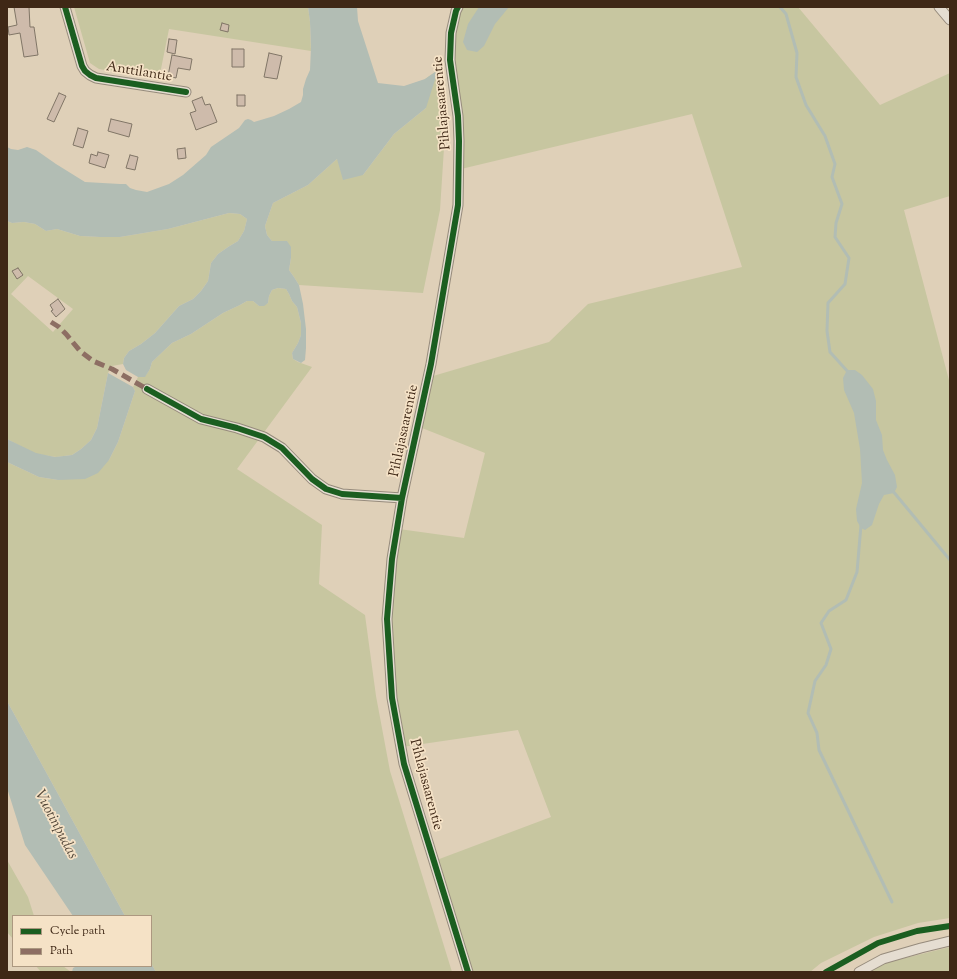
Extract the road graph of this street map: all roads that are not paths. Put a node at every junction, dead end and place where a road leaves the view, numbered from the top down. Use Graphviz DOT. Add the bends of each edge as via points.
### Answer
graph roads {
  1 [pos="65,7"];
  2 [pos="458,7"];
  3 [pos="939,7"];
  4 [pos="950,20"];
  5 [pos="186,92"];
  6 [pos="147,389"];
  7 [pos="402,498"];
  8 [pos="950,941"];
  9 [pos="468,972"];
  10 [pos="859,972"];
  1 -- 5 [label="street, Anttilantie" via="82,66 90,75"];
  2 -- 7 [label="street, Pihlajasaarentie" via="451,32 450,60 458,116 458,205 431,364"];
  3 -- 4 [label="street"];
  6 -- 7 [label="street" via="201,419 264,437 282,448 312,479 326,489 342,494"];
  7 -- 9 [label="street, Pihlajasaarentie" via="392,559 387,619 392,698 404,764"];
  8 -- 10 [label="street" via="883,959"];
}
